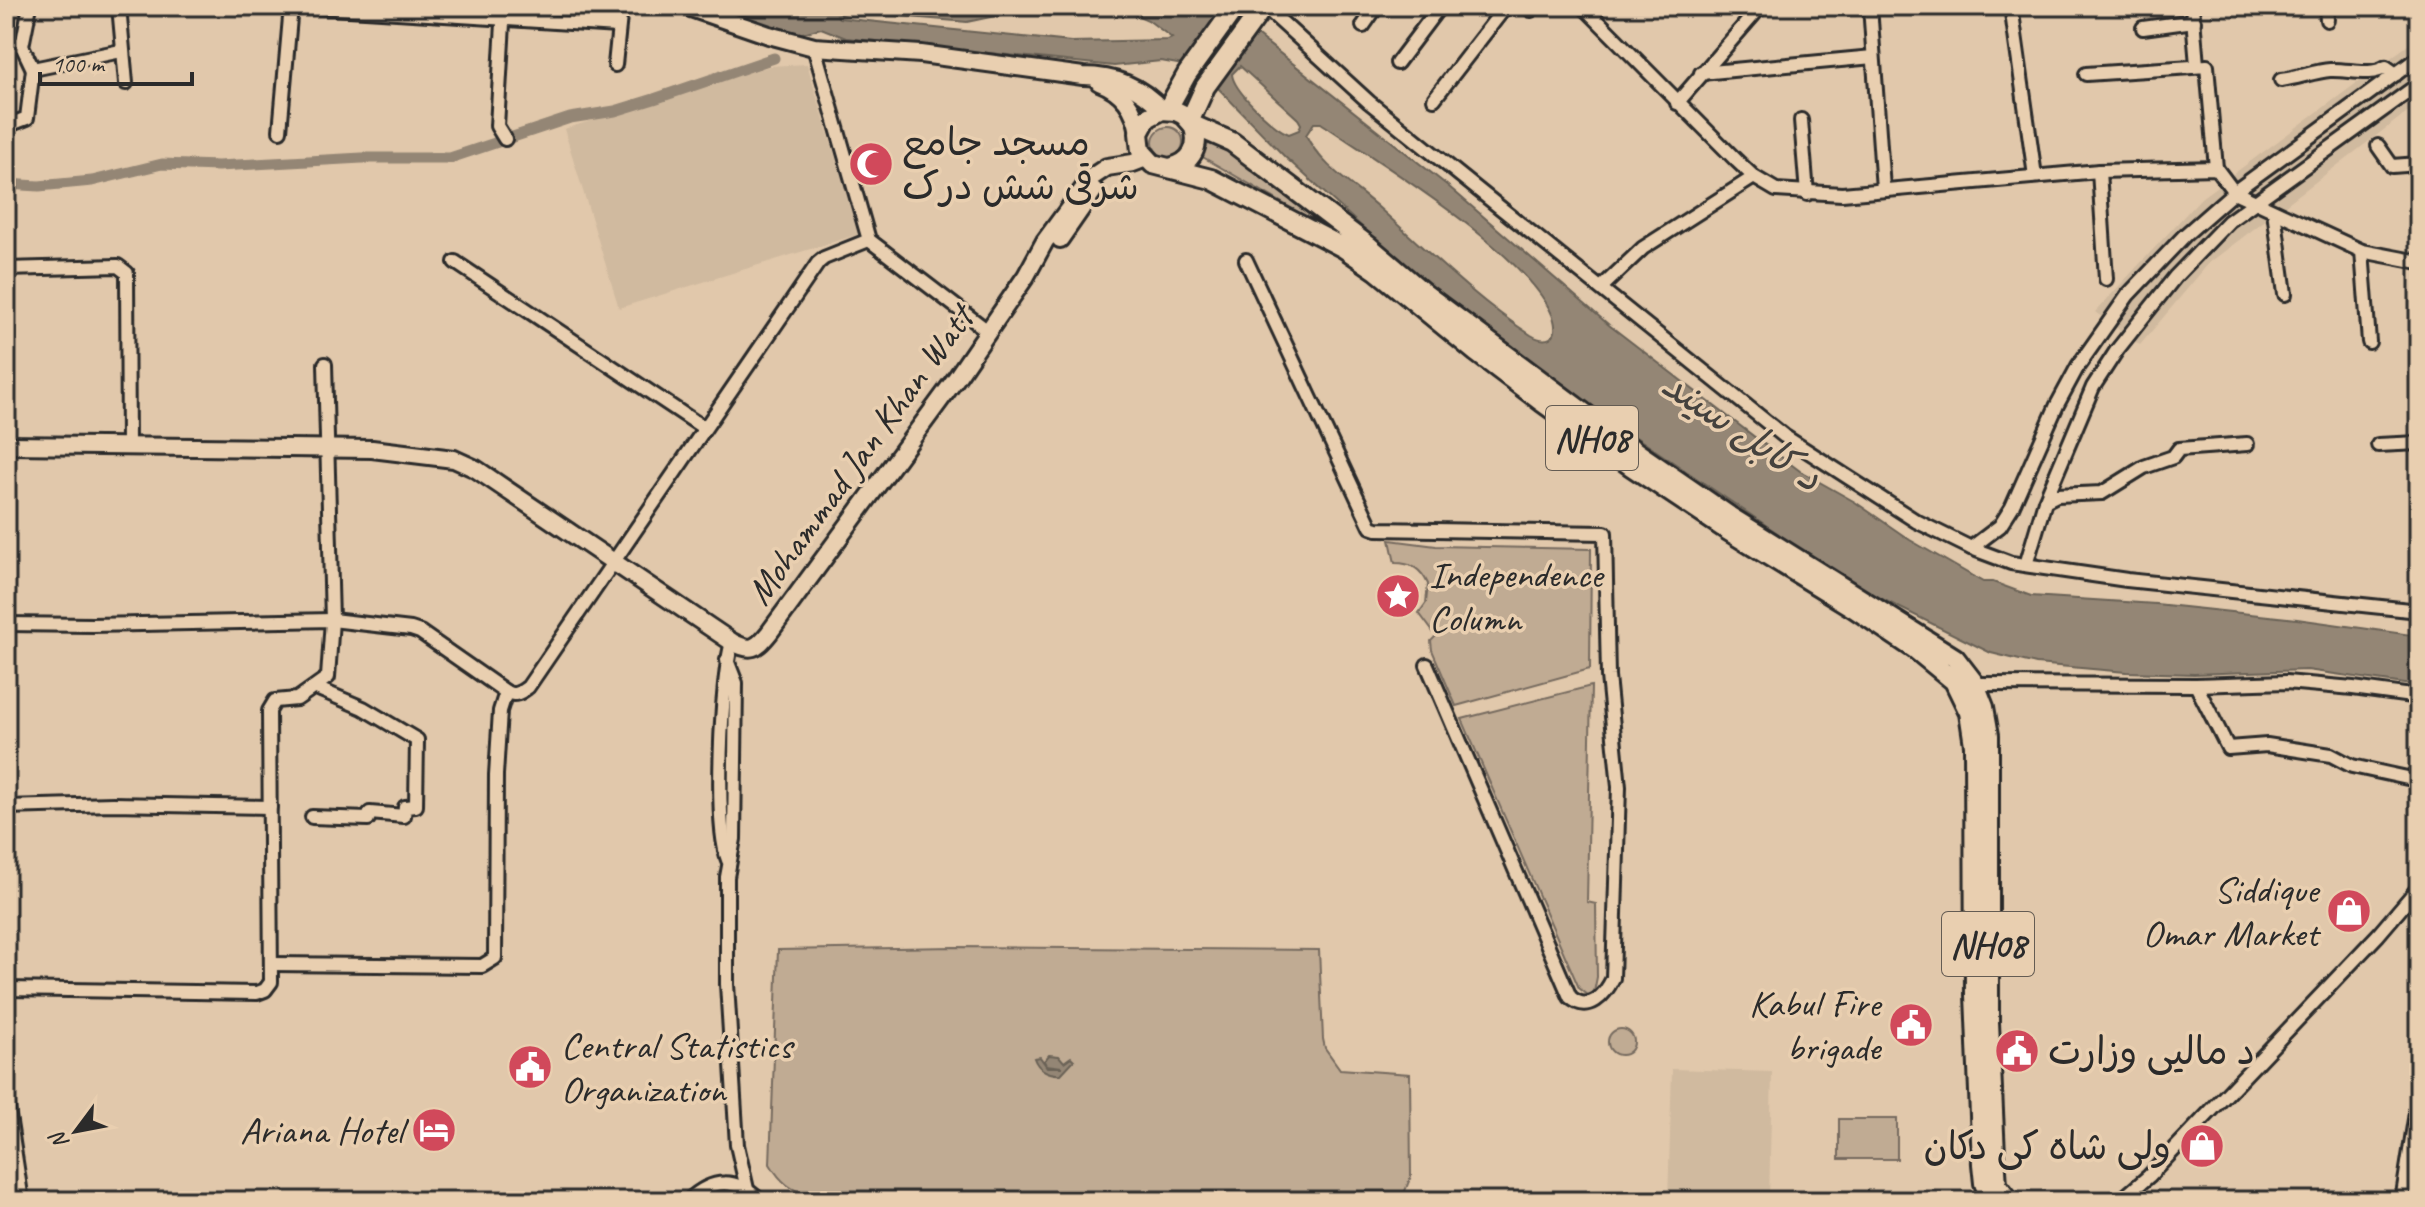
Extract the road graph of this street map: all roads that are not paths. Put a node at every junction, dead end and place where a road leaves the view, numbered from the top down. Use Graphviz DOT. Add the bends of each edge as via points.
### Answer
graph roads {
  1 [pos="30,6"];
  2 [pos="119,6"];
  3 [pos="291,6"];
  4 [pos="302,6"];
  5 [pos="504,6"];
  6 [pos="621,6"];
  7 [pos="685,6"];
  8 [pos="1264,6"];
  9 [pos="1377,6"];
  10 [pos="1440,6"];
  11 [pos="1506,6"];
  12 [pos="1583,6"];
  13 [pos="1761,6"];
  14 [pos="1870,6"];
  15 [pos="2011,6"];
  16 [pos="2192,6"];
  17 [pos="2326,6"];
  18 [pos="1234,9"];
  19 [pos="502,20"];
  20 [pos="2327,20"];
  21 [pos="2194,21"];
  22 [pos="618,26"];
  23 [pos="1363,26"];
  24 [pos="2143,28"];
  25 [pos="6,40"];
  26 [pos="22,46"];
  27 [pos="814,47"];
  28 [pos="121,51"];
  29 [pos="1873,57"];
  30 [pos="2419,57"];
  31 [pos="1397,63"];
  32 [pos="615,65"];
  33 [pos="2197,65"];
  34 [pos="33,69"];
  35 [pos="1701,73"];
  36 [pos="2086,74"];
  37 [pos="2396,74"];
  38 [pos="1083,76"];
  39 [pos="2281,80"];
  40 [pos="126,83"];
  41 [pos="2419,84"];
  42 [pos="1434,99"];
  43 [pos="1677,103"];
  44 [pos="1165,110"];
  45 [pos="1801,120"];
  46 [pos="1192,123"];
  47 [pos="6,126"];
  48 [pos="280,131"];
  49 [pos="1139,133"];
  50 [pos="505,139"];
  51 [pos="2378,146"];
  52 [pos="1156,163"];
  53 [pos="2419,164"];
  54 [pos="2216,168"];
  55 [pos="2099,171"];
  56 [pos="2035,176"];
  57 [pos="1754,177"];
  58 [pos="1883,189"];
  59 [pos="2234,192"];
  60 [pos="1807,194"];
  61 [pos="2255,202"];
  62 [pos="2274,211"];
  63 [pos="869,240"];
  64 [pos="2362,251"];
  65 [pos="1246,260"];
  66 [pos="455,262"];
  67 [pos="2419,262"];
  68 [pos="6,269"];
  69 [pos="2106,279"];
  70 [pos="1602,287"];
  71 [pos="2285,294"];
  72 [pos="989,332"];
  73 [pos="2369,342"];
  74 [pos="325,364"];
  75 [pos="704,428"];
  76 [pos="2419,443"];
  77 [pos="2247,444"];
  78 [pos="6,445"];
  79 [pos="2378,445"];
  80 [pos="128,446"];
  81 [pos="325,450"];
  82 [pos="2045,501"];
  83 [pos="1971,548"];
  84 [pos="614,561"];
  85 [pos="2026,565"];
  86 [pos="2419,611"];
  87 [pos="332,620"];
  88 [pos="6,624"];
  89 [pos="732,642"];
  90 [pos="1427,665"];
  91 [pos="1975,684"];
  92 [pos="2196,685"];
  93 [pos="316,688"];
  94 [pos="506,692"];
  95 [pos="2419,697"];
  96 [pos="2412,779"];
  97 [pos="6,807"];
  98 [pos="270,807"];
  99 [pos="312,817"];
  100 [pos="2419,887"];
  101 [pos="271,964"];
  102 [pos="6,989"];
  103 [pos="2419,1094"];
  104 [pos="6,1096"];
  105 [pos="747,1189"];
  106 [pos="22,1201"];
  107 [pos="688,1201"];
  108 [pos="760,1201"];
  109 [pos="1991,1201"];
  110 [pos="2010,1201"];
  111 [pos="2120,1201"];
  112 [pos="2402,1201"];
  1 -- 26 [label="street"];
  2 -- 28 [label="street"];
  3 -- 48 [label="street"];
  4 -- 19 [label="street"];
  5 -- 19 [label="street"];
  6 -- 22 [label="street"];
  7 -- 27 [label="main road"];
  8 -- 46 [label="highway" via="1205,87"];
  8 -- 70 [label="street" via="1369,102"];
  9 -- 23 [label="street"];
  10 -- 31 [label="street"];
  11 -- 42 [label="street"];
  12 -- 43 [label="street"];
  13 -- 35 [label="street"];
  14 -- 29 [label="street"];
  15 -- 56 [label="street"];
  16 -- 21 [label="street"];
  17 -- 20 [label="street"];
  18 -- 44 [label="highway"];
  19 -- 22 [label="street"];
  19 -- 50 [label="street" via="497,126"];
  21 -- 24 [label="street"];
  21 -- 33 [label="street"];
  22 -- 32 [label="street"];
  25 -- 26 [label="street"];
  26 -- 34 [label="street"];
  27 -- 38 [label="main road" via="921,54"];
  27 -- 63 [label="street"];
  28 -- 34 [label="street"];
  28 -- 40 [label="street"];
  29 -- 35 [label="street"];
  29 -- 58 [label="street"];
  30 -- 37 [label="street"];
  33 -- 36 [label="street"];
  33 -- 54 [label="street" via="2207,66"];
  34 -- 47 [label="street" via="27,118"];
  35 -- 43 [label="street"];
  37 -- 39 [label="street" via="2386,67 2373,73 2327,70"];
  37 -- 59 [label="street"];
  38 -- 44 [label="main road" via="1121,81"];
  38 -- 49 [label="main road" via="1124,98"];
  41 -- 61 [label="street"];
  43 -- 57 [label="street"];
  44 -- 46 [label="highway, NH08"];
  44 -- 49 [label="highway" via="1147,118"];
  45 -- 60 [label="street"];
  46 -- 52 [label="highway" via="1193,153 1179,166"];
  46 -- 91 [label="highway, NH08" via="1232,142 1639,454 1955,658"];
  49 -- 52 [label="highway" via="1138,142"];
  51 -- 53 [label="street" via="2392,166"];
  52 -- 72 [label="main road, Mohammad Jan Khan Watt" via="1107,167 1096,173 1045,241"];
  52 -- 109 [label="highway, NH08" via="1211,179 1344,248 1631,466 1854,608 1954,681 1969,712 1974,745 1976,1025 1982,1164"];
  54 -- 55 [label="street"];
  54 -- 59 [label="street"];
  55 -- 56 [label="street"];
  55 -- 69 [label="street"];
  56 -- 58 [label="street"];
  57 -- 60 [label="street" via="1776,190"];
  57 -- 70 [label="street" via="1643,248"];
  58 -- 60 [label="street"];
  59 -- 61 [label="street"];
  59 -- 83 [label="street" via="2128,295 2078,366 2006,517"];
  61 -- 62 [label="street"];
  61 -- 82 [label="street" via="2202,247 2117,350 2093,387"];
  62 -- 64 [label="street"];
  62 -- 71 [label="street"];
  63 -- 72 [label="street"];
  63 -- 75 [label="street" via="818,263"];
  64 -- 67 [label="street"];
  64 -- 73 [label="street"];
  65 -- 90 [label="street" via="1371,527 1605,533 1608,676 1619,787 1613,978 1605,995 1590,1003 1576,1003 1570,997"];
  66 -- 75 [label="street"];
  68 -- 80 [label="street" via="118,266 127,273"];
  70 -- 83 [label="street" via="1784,436 1916,521"];
  72 -- 89 [label="main road, Mohammad Jan Khan Watt" via="758,647 750,650"];
  74 -- 81 [label="street"];
  75 -- 84 [label="street"];
  76 -- 79 [label="street"];
  77 -- 82 [label="street" via="2179,449 2102,493 2057,495"];
  78 -- 80 [label="main road"];
  80 -- 81 [label="main road"];
  81 -- 84 [label="main road" via="372,449 454,459"];
  81 -- 87 [label="street"];
  82 -- 85 [label="street"];
  83 -- 85 [label="street"];
  84 -- 89 [label="main road"];
  84 -- 94 [label="street" via="528,687 520,693"];
  85 -- 86 [label="street"];
  87 -- 88 [label="street"];
  87 -- 93 [label="street" via="328,677"];
  87 -- 94 [label="street" via="420,632"];
  89 -- 105 [label="street" via="723,707 722,837 728,860 727,984 737,1145"];
  91 -- 92 [label="street"];
  91 -- 110 [label="highway, NH08" via="1989,735 1989,1023 1997,1185"];
  92 -- 95 [label="street" via="2286,682"];
  92 -- 96 [label="street" via="2228,748 2267,745 2331,755 2352,766"];
  93 -- 98 [label="street" via="270,706"];
  93 -- 99 [label="street" via="417,740 416,806 405,807 404,816"];
  94 -- 101 [label="street" via="496,775 495,958 482,966"];
  97 -- 98 [label="street"];
  98 -- 101 [label="street"];
  100 -- 111 [label="street" via="2368,947"];
  101 -- 102 [label="street" via="271,982 257,993"];
  103 -- 112 [label="street"];
  104 -- 106 [label="street"];
  105 -- 107 [label="street" via="715,1184"];
  105 -- 108 [label="street"];
}
